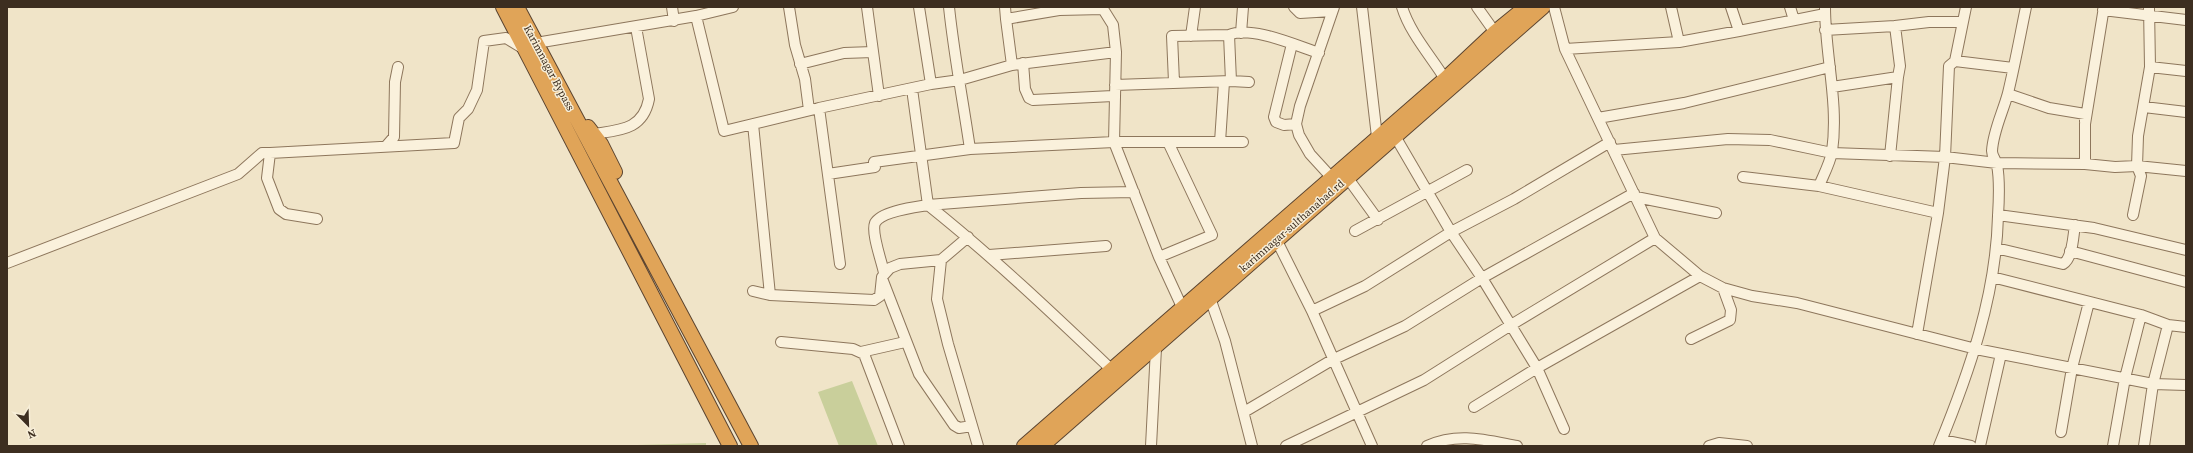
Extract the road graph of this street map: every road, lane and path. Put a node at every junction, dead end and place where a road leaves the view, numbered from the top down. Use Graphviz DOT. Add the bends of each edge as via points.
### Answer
graph roads {
  1 [pos="503,7"];
  2 [pos="517,7"];
  3 [pos="672,7"];
  4 [pos="733,7"];
  5 [pos="788,7"];
  6 [pos="867,7"];
  7 [pos="919,7"];
  8 [pos="949,7"];
  9 [pos="1005,7"];
  10 [pos="1195,7"];
  11 [pos="1243,7"];
  12 [pos="1294,7"];
  13 [pos="1362,7"];
  14 [pos="1402,7"];
  15 [pos="1477,7"];
  16 [pos="1526,7"];
  17 [pos="1543,7"];
  18 [pos="1554,7"];
  19 [pos="1671,7"];
  20 [pos="1732,7"];
  21 [pos="1790,7"];
  22 [pos="1966,7"];
  23 [pos="2026,7"];
  24 [pos="1059,8"];
  25 [pos="1103,8"];
  26 [pos="1333,9"];
  27 [pos="2104,9"];
  28 [pos="1825,11"];
  29 [pos="2148,11"];
  30 [pos="696,16"];
  31 [pos="1006,19"];
  32 [pos="674,20"];
  33 [pos="1794,20"];
  34 [pos="2186,20"];
  35 [pos="1964,22"];
  36 [pos="1895,26"];
  37 [pos="636,27"];
  38 [pos="1825,30"];
  39 [pos="1739,31"];
  40 [pos="1241,33"];
  41 [pos="1191,36"];
  42 [pos="1229,36"];
  43 [pos="1498,38"];
  44 [pos="1679,42"];
  45 [pos="1292,44"];
  46 [pos="530,46"];
  47 [pos="1565,50"];
  48 [pos="873,52"];
  49 [pos="1116,52"];
  50 [pos="1319,53"];
  51 [pos="1955,62"];
  52 [pos="1023,63"];
  53 [pos="800,64"];
  54 [pos="1012,65"];
  55 [pos="398,67"];
  56 [pos="1830,67"];
  57 [pos="2150,67"];
  58 [pos="2013,68"];
  59 [pos="2186,71"];
  60 [pos="1898,77"];
  61 [pos="1445,78"];
  62 [pos="960,80"];
  63 [pos="1227,81"];
  64 [pos="1174,82"];
  65 [pos="1249,82"];
  66 [pos="931,84"];
  67 [pos="1115,85"];
  68 [pos="1832,87"];
  69 [pos="912,89"];
  70 [pos="2008,94"];
  71 [pos="879,96"];
  72 [pos="1113,96"];
  73 [pos="2144,107"];
  74 [pos="814,109"];
  75 [pos="2186,112"];
  76 [pos="1598,118"];
  77 [pos="753,124"];
  78 [pos="1296,124"];
  79 [pos="2085,124"];
  80 [pos="1392,131"];
  81 [pos="588,132"];
  82 [pos="1377,137"];
  83 [pos="1114,142"];
  84 [pos="1168,142"];
  85 [pos="1220,142"];
  86 [pos="1243,142"];
  87 [pos="387,145"];
  88 [pos="1612,146"];
  89 [pos="970,149"];
  90 [pos="270,153"];
  91 [pos="1832,153"];
  92 [pos="922,155"];
  93 [pos="1890,156"];
  94 [pos="1945,157"];
  95 [pos="1997,163"];
  96 [pos="2085,164"];
  97 [pos="2137,166"];
  98 [pos="1467,170"];
  99 [pos="2186,170"];
  100 [pos="828,174"];
  101 [pos="1331,177"];
  102 [pos="1347,177"];
  103 [pos="1743,177"];
  104 [pos="1819,186"];
  105 [pos="1427,191"];
  106 [pos="1134,192"];
  107 [pos="1635,195"];
  108 [pos="928,205"];
  109 [pos="1716,213"];
  110 [pos="1938,213"];
  111 [pos="1998,215"];
  112 [pos="2134,215"];
  113 [pos="317,219"];
  114 [pos="1378,220"];
  115 [pos="2075,225"];
  116 [pos="1355,231"];
  117 [pos="1451,232"];
  118 [pos="968,237"];
  119 [pos="1656,238"];
  120 [pos="1276,239"];
  121 [pos="1106,246"];
  122 [pos="1996,248"];
  123 [pos="2186,250"];
  124 [pos="2070,251"];
  125 [pos="989,255"];
  126 [pos="1159,257"];
  127 [pos="941,260"];
  128 [pos="7,263"];
  129 [pos="840,264"];
  130 [pos="883,275"];
  131 [pos="1700,276"];
  132 [pos="1992,277"];
  133 [pos="1482,278"];
  134 [pos="2186,282"];
  135 [pos="1723,288"];
  136 [pos="753,291"];
  137 [pos="770,294"];
  138 [pos="1210,298"];
  139 [pos="2089,302"];
  140 [pos="1182,307"];
  141 [pos="1312,311"];
  142 [pos="2141,315"];
  143 [pos="1511,325"];
  144 [pos="2168,325"];
  145 [pos="2186,327"];
  146 [pos="1918,334"];
  147 [pos="1691,339"];
  148 [pos="781,342"];
  149 [pos="905,342"];
  150 [pos="1156,348"];
  151 [pos="1976,349"];
  152 [pos="861,352"];
  153 [pos="2001,354"];
  154 [pos="1332,360"];
  155 [pos="1537,368"];
  156 [pos="2072,368"];
  157 [pos="1112,370"];
  158 [pos="2125,378"];
  159 [pos="2153,384"];
  160 [pos="2186,385"];
  161 [pos="1474,407"];
  162 [pos="1244,412"];
  163 [pos="1357,413"];
  164 [pos="972,426"];
  165 [pos="1564,429"];
  166 [pos="2061,432"];
  167 [pos="1478,443"];
  168 [pos="1941,443"];
  169 [pos="730,446"];
  170 [pos="751,446"];
  171 [pos="757,446"];
  172 [pos="899,446"];
  173 [pos="978,446"];
  174 [pos="1024,446"];
  175 [pos="1042,446"];
  176 [pos="1151,446"];
  177 [pos="1252,446"];
  178 [pos="1286,446"];
  179 [pos="1372,446"];
  180 [pos="1427,446"];
  181 [pos="1517,446"];
  182 [pos="1709,446"];
  183 [pos="1747,446"];
  184 [pos="1970,446"];
  185 [pos="1980,446"];
  186 [pos="2113,446"];
  187 [pos="2144,446"];
  1 -- 46 [label="highway"];
  2 -- 46 [label="highway, Karimnagar Bypass"];
  3 -- 32 [label="street"];
  4 -- 30 [label="street"];
  5 -- 53 [label="street"];
  6 -- 48 [label="street"];
  7 -- 66 [label="street"];
  8 -- 62 [label="street"];
  9 -- 31 [label="street"];
  10 -- 41 [label="street"];
  11 -- 40 [label="street"];
  12 -- 26 [label="street" via="1300,13"];
  13 -- 82 [label="street"];
  14 -- 61 [label="street" via="1416,37"];
  15 -- 43 [label="street"];
  16 -- 43 [label="highway"];
  17 -- 43 [label="highway, karimnagar-sulthanabad rd"];
  18 -- 47 [label="street"];
  19 -- 44 [label="street"];
  20 -- 39 [label="street"];
  21 -- 33 [label="street"];
  22 -- 35 [label="street"];
  23 -- 58 [label="street"];
  24 -- 25 [label="street"];
  24 -- 31 [label="street"];
  25 -- 49 [label="street" via="1113,25"];
  26 -- 50 [label="street"];
  27 -- 29 [label="street"];
  27 -- 79 [label="street"];
  28 -- 33 [label="street"];
  28 -- 38 [label="street"];
  29 -- 34 [label="street"];
  29 -- 57 [label="street"];
  30 -- 32 [label="street"];
  30 -- 77 [label="street" via="724,131"];
  31 -- 54 [label="street"];
  32 -- 37 [label="street"];
  33 -- 39 [label="street"];
  35 -- 36 [label="street" via="1929,22"];
  35 -- 51 [label="street"];
  36 -- 38 [label="street"];
  36 -- 60 [label="street" via="1900,66"];
  37 -- 46 [label="street"];
  37 -- 81 [label="street" via="648,99 647,109 641,118 624,129"];
  38 -- 56 [label="street"];
  39 -- 44 [label="street"];
  40 -- 42 [label="street"];
  40 -- 45 [label="street" via="1266,35"];
  41 -- 42 [label="street"];
  41 -- 64 [label="street" via="1172,36"];
  42 -- 63 [label="street"];
  43 -- 61 [label="highway"];
  43 -- 80 [label="highway, karimnagar-sulthanabad rd"];
  44 -- 47 [label="street"];
  45 -- 50 [label="street"];
  45 -- 78 [label="street" via="1274,117 1280,125"];
  46 -- 81 [label="highway, Karimnagar Bypass" via="574,115"];
  46 -- 87 [label="street" via="506,38 484,41 477,90 468,109 459,118 454,143"];
  46 -- 169 [label="highway"];
  47 -- 76 [label="street"];
  48 -- 53 [label="street" via="844,54"];
  48 -- 71 [label="street"];
  49 -- 52 [label="street"];
  49 -- 67 [label="street"];
  50 -- 78 [label="street"];
  51 -- 58 [label="street"];
  51 -- 94 [label="street" via="1949,66"];
  52 -- 54 [label="street"];
  52 -- 72 [label="street" via="1025,89 1029,98 1033,100"];
  53 -- 74 [label="street"];
  54 -- 62 [label="street"];
  55 -- 87 [label="street" via="395,82 394,137"];
  56 -- 68 [label="street"];
  56 -- 76 [label="street" via="1720,95"];
  57 -- 59 [label="street"];
  57 -- 73 [label="street"];
  58 -- 70 [label="street"];
  60 -- 68 [label="street"];
  60 -- 93 [label="street"];
  61 -- 80 [label="highway"];
  62 -- 66 [label="street"];
  62 -- 89 [label="street"];
  63 -- 64 [label="street"];
  63 -- 65 [label="street"];
  63 -- 85 [label="street"];
  64 -- 67 [label="street"];
  66 -- 69 [label="street"];
  67 -- 72 [label="street"];
  68 -- 91 [label="street"];
  69 -- 71 [label="street"];
  69 -- 92 [label="street"];
  70 -- 79 [label="street" via="2049,108 2085,114"];
  70 -- 95 [label="street" via="1993,146 1993,158"];
  71 -- 74 [label="street"];
  72 -- 83 [label="street"];
  73 -- 75 [label="street"];
  73 -- 97 [label="street" via="2138,136"];
  74 -- 77 [label="street"];
  74 -- 100 [label="street"];
  76 -- 88 [label="street"];
  77 -- 137 [label="street"];
  78 -- 101 [label="street" via="1310,154"];
  79 -- 96 [label="street"];
  80 -- 82 [label="highway"];
  80 -- 102 [label="highway, karimnagar-sulthanabad rd"];
  80 -- 105 [label="street"];
  81 -- 170 [label="highway"];
  81 -- 171 [label="highway"];
  82 -- 101 [label="highway"];
  83 -- 84 [label="street"];
  83 -- 89 [label="street"];
  83 -- 106 [label="street"];
  84 -- 85 [label="street"];
  84 -- 126 [label="street" via="1212,235"];
  85 -- 86 [label="street"];
  87 -- 90 [label="street"];
  88 -- 91 [label="street" via="1728,139 1770,140"];
  88 -- 107 [label="street"];
  88 -- 117 [label="street"];
  89 -- 92 [label="street"];
  90 -- 113 [label="street" via="267,178 279,209 286,214"];
  90 -- 128 [label="street" via="262,153 238,174"];
  91 -- 93 [label="street"];
  91 -- 104 [label="street"];
  92 -- 100 [label="street"];
  92 -- 108 [label="street"];
  93 -- 94 [label="street"];
  94 -- 95 [label="street"];
  94 -- 110 [label="street"];
  95 -- 96 [label="street"];
  95 -- 111 [label="street"];
  96 -- 97 [label="street"];
  97 -- 99 [label="street"];
  97 -- 112 [label="street" via="2141,176"];
  98 -- 105 [label="street"];
  100 -- 129 [label="street"];
  101 -- 140 [label="highway"];
  102 -- 114 [label="street"];
  102 -- 120 [label="highway, karimnagar-sulthanabad rd"];
  103 -- 104 [label="street"];
  104 -- 110 [label="street"];
  105 -- 114 [label="street"];
  105 -- 117 [label="street"];
  106 -- 108 [label="street" via="1081,193"];
  106 -- 126 [label="street"];
  107 -- 109 [label="street"];
  107 -- 119 [label="street"];
  107 -- 133 [label="street"];
  108 -- 118 [label="street"];
  108 -- 130 [label="street" via="888,213 875,223"];
  110 -- 146 [label="street"];
  111 -- 115 [label="street"];
  111 -- 122 [label="street"];
  114 -- 116 [label="street"];
  115 -- 123 [label="street"];
  115 -- 124 [label="street"];
  117 -- 133 [label="street"];
  117 -- 141 [label="street" via="1365,286"];
  118 -- 125 [label="street"];
  118 -- 127 [label="street"];
  119 -- 131 [label="street"];
  119 -- 143 [label="street"];
  120 -- 138 [label="highway, karimnagar-sulthanabad rd"];
  120 -- 141 [label="street"];
  121 -- 125 [label="street"];
  122 -- 124 [label="street" via="2063,264"];
  122 -- 132 [label="street"];
  124 -- 134 [label="street"];
  125 -- 157 [label="street"];
  126 -- 140 [label="street"];
  127 -- 130 [label="street" via="900,264"];
  127 -- 164 [label="street" via="937,299"];
  130 -- 137 [label="street" via="880,296 874,300"];
  130 -- 149 [label="street"];
  131 -- 135 [label="street"];
  131 -- 155 [label="street"];
  132 -- 139 [label="street"];
  132 -- 151 [label="street"];
  133 -- 143 [label="street"];
  133 -- 154 [label="street" via="1405,326"];
  135 -- 146 [label="street" via="1752,296 1798,303"];
  135 -- 147 [label="street" via="1731,310 1730,320"];
  136 -- 137 [label="street"];
  138 -- 150 [label="highway, karimnagar-sulthanabad rd"];
  138 -- 162 [label="street" via="1225,341"];
  139 -- 142 [label="street"];
  139 -- 156 [label="street"];
  140 -- 157 [label="highway"];
  141 -- 154 [label="street"];
  142 -- 144 [label="street"];
  142 -- 158 [label="street"];
  143 -- 155 [label="street"];
  143 -- 163 [label="street" via="1424,380"];
  144 -- 145 [label="street"];
  144 -- 159 [label="street"];
  146 -- 151 [label="street"];
  148 -- 152 [label="street"];
  149 -- 152 [label="street"];
  149 -- 164 [label="street" via="919,374 949,419 959,428"];
  150 -- 175 [label="highway, karimnagar-sulthanabad rd"];
  150 -- 176 [label="street"];
  151 -- 153 [label="street"];
  151 -- 168 [label="street"];
  152 -- 172 [label="street" via="868,363"];
  153 -- 156 [label="street"];
  153 -- 185 [label="street"];
  154 -- 162 [label="street"];
  154 -- 163 [label="street"];
  155 -- 161 [label="street"];
  155 -- 165 [label="street"];
  156 -- 158 [label="street"];
  156 -- 166 [label="street"];
  157 -- 174 [label="highway"];
  158 -- 159 [label="street"];
  158 -- 186 [label="street"];
  159 -- 160 [label="street"];
  159 -- 187 [label="street"];
  162 -- 177 [label="street"];
  163 -- 178 [label="street"];
  163 -- 179 [label="street"];
  164 -- 173 [label="street"];
  167 -- 180 [label="street" via="1463,437 1447,438"];
  167 -- 181 [label="street"];
  168 -- 184 [label="street"];
  182 -- 183 [label="street" via="1719,443"];
}
